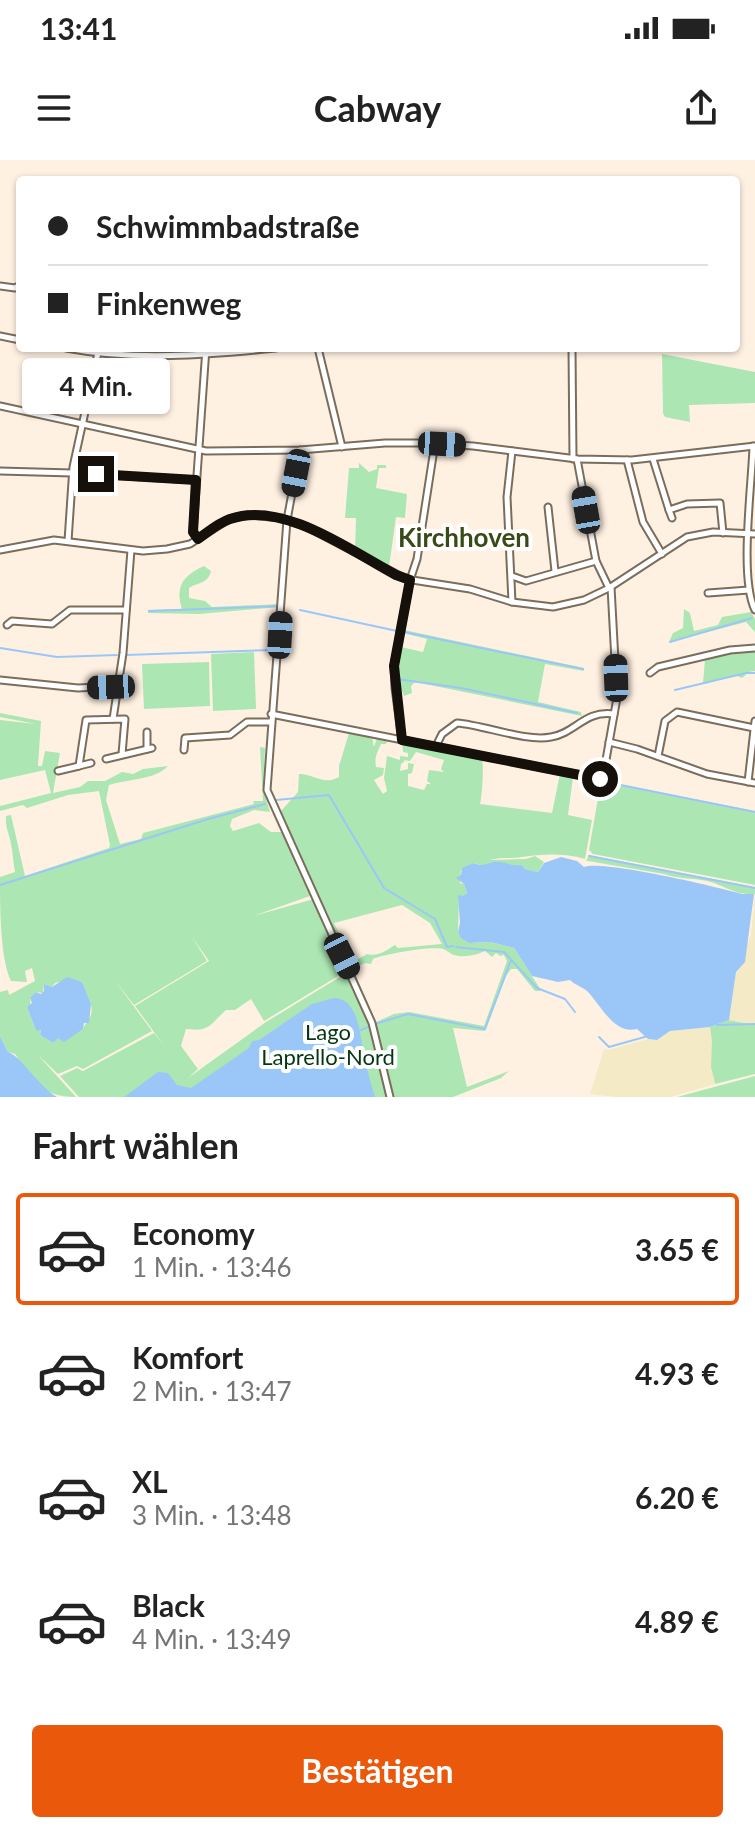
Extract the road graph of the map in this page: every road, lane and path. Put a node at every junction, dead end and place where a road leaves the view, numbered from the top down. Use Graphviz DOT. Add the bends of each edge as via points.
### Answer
graph roads {
  1 [pos="98,352"];
  2 [pos="206,352"];
  3 [pos="319,352"];
  4 [pos="572,352"];
  5 [pos="0,406"];
  6 [pos="83,423"];
  7 [pos="435,443"];
  8 [pos="754,446"];
  9 [pos="342,447"];
  10 [pos="197,450"];
  11 [pos="300,450"];
  12 [pos="512,451"];
  13 [pos="575,459"];
  14 [pos="653,459"];
  15 [pos="627,460"];
  16 [pos="0,471"];
  17 [pos="72,473"];
  18 [pos="196,480"];
  19 [pos="548,507"];
  20 [pos="669,510"];
  21 [pos="672,518"];
  22 [pos="287,520"];
  23 [pos="723,533"];
  24 [pos="752,534"];
  25 [pos="198,539"];
  26 [pos="68,541"];
  27 [pos="131,549"];
  28 [pos="0,550"];
  29 [pos="662,554"];
  30 [pos="596,561"];
  31 [pos="555,571"];
  32 [pos="512,576"];
  33 [pos="410,580"];
  34 [pos="610,587"];
  35 [pos="749,590"];
  36 [pos="708,593"];
  37 [pos="512,602"];
  38 [pos="126,610"];
  39 [pos="755,610"];
  40 [pos="3,625"];
  41 [pos="755,648"];
  42 [pos="650,673"];
  43 [pos="0,680"];
  44 [pos="117,685"];
  45 [pos="271,714"];
  46 [pos="614,714"];
  47 [pos="113,719"];
  48 [pos="755,721"];
  49 [pos="271,722"];
  50 [pos="754,728"];
  51 [pos="147,732"];
  52 [pos="402,740"];
  53 [pos="609,742"];
  54 [pos="436,746"];
  55 [pos="184,750"];
  56 [pos="122,754"];
  57 [pos="658,756"];
  58 [pos="106,759"];
  59 [pos="91,763"];
  60 [pos="79,766"];
  61 [pos="58,771"];
  62 [pos="752,783"];
  63 [pos="390,1097"];
  1 -- 6 [label="street"];
  2 -- 10 [label="street"];
  3 -- 9 [label="street"];
  4 -- 13 [label="street"];
  5 -- 6 [label="street"];
  6 -- 10 [label="street"];
  6 -- 17 [label="street"];
  7 -- 9 [label="street"];
  7 -- 12 [label="street"];
  7 -- 33 [label="street"];
  8 -- 14 [label="street"];
  8 -- 24 [label="street"];
  9 -- 11 [label="street"];
  10 -- 11 [label="street"];
  10 -- 18 [label="street"];
  11 -- 22 [label="street"];
  12 -- 13 [label="street"];
  12 -- 32 [label="street" via="507,497"];
  13 -- 15 [label="street"];
  13 -- 30 [label="street"];
  14 -- 15 [label="street"];
  14 -- 20 [label="street"];
  15 -- 29 [label="street" via="643,522"];
  16 -- 17 [label="street"];
  17 -- 18 [label="street"];
  17 -- 26 [label="street"];
  18 -- 25 [label="street" via="193,532"];
  19 -- 31 [label="street"];
  20 -- 21 [label="street"];
  20 -- 23 [label="street" via="720,503"];
  22 -- 25 [label="street" via="239,517"];
  22 -- 33 [label="street"];
  22 -- 45 [label="street"];
  23 -- 24 [label="street"];
  23 -- 29 [label="street" via="693,535"];
  24 -- 35 [label="street"];
  25 -- 27 [label="street" via="181,547"];
  26 -- 27 [label="street"];
  26 -- 28 [label="street"];
  27 -- 38 [label="street"];
  29 -- 34 [label="street"];
  30 -- 31 [label="street"];
  30 -- 34 [label="street"];
  31 -- 32 [label="street" via="526,581"];
  32 -- 37 [label="street"];
  33 -- 37 [label="street"];
  33 -- 52 [label="street" via="394,666"];
  34 -- 37 [label="street" via="561,606"];
  34 -- 46 [label="street"];
  35 -- 36 [label="street"];
  35 -- 39 [label="street"];
  38 -- 40 [label="street" via="70,610 52,624"];
  38 -- 44 [label="street"];
  41 -- 42 [label="street" via="687,660"];
  43 -- 44 [label="street" via="78,688"];
  44 -- 47 [label="street"];
  45 -- 49 [label="street"];
  45 -- 52 [label="street"];
  46 -- 53 [label="street"];
  46 -- 54 [label="street" via="589,716 545,738 457,723"];
  47 -- 56 [label="street" via="125,719"];
  47 -- 60 [label="street" via="86,720"];
  48 -- 50 [label="street"];
  49 -- 55 [label="street" via="247,722 230,735 185,738"];
  49 -- 63 [label="street" via="266,776 270,802 372,1023"];
  50 -- 57 [label="street" via="677,712 665,721"];
  50 -- 62 [label="street"];
  51 -- 56 [label="street" via="150,748"];
  52 -- 54 [label="street"];
  53 -- 54 [label="street" via="604,775 598,780"];
  53 -- 57 [label="street"];
  56 -- 58 [label="street"];
  57 -- 62 [label="street"];
  59 -- 60 [label="street"];
  60 -- 61 [label="street"];
}
